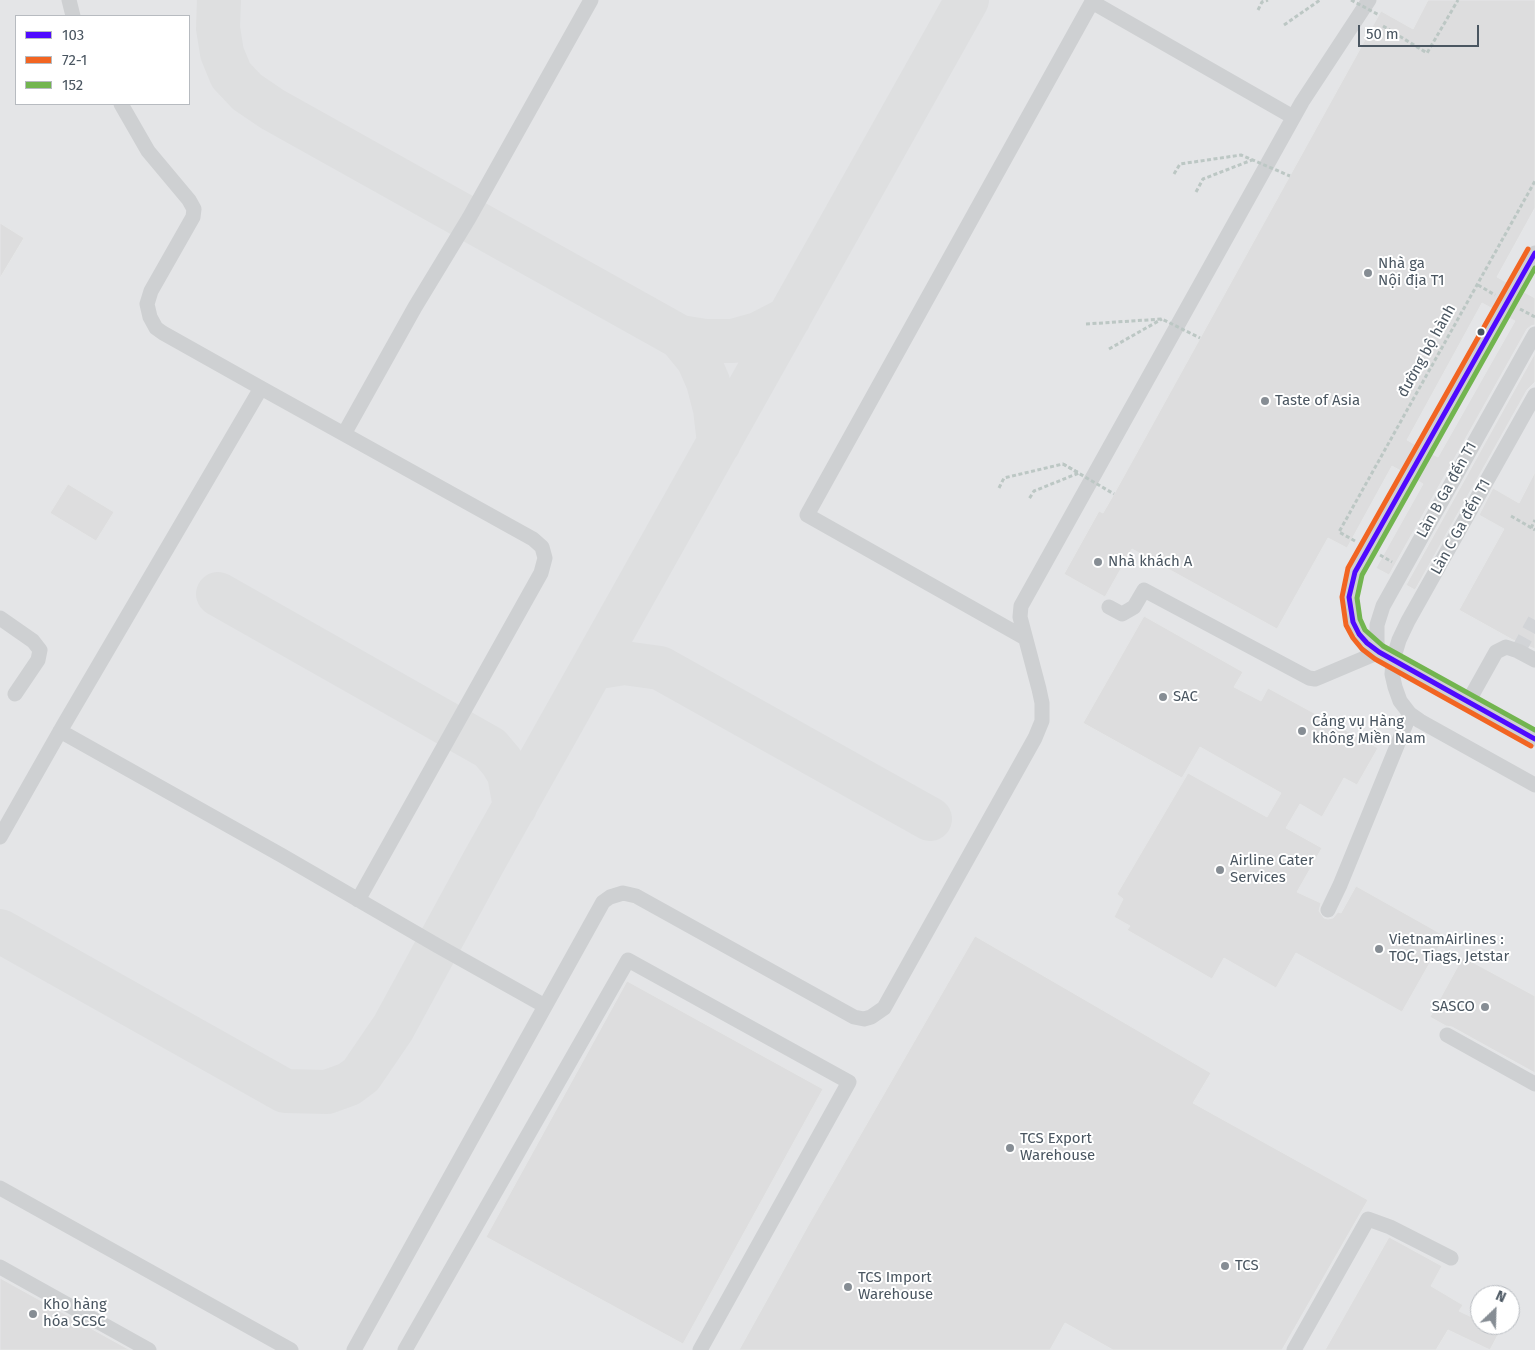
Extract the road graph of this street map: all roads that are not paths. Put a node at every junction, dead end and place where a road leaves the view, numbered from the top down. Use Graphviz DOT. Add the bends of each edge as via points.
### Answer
graph roads {
  1 [pos="69,0"];
  2 [pos="591,0"];
  3 [pos="1369,0"];
  4 [pos="1093,1"];
  5 [pos="73,15"];
  6 [pos="122,105"];
  7 [pos="1293,118"];
  8 [pos="1535,253"];
  9 [pos="1535,334"];
  10 [pos="261,388"];
  11 [pos="1535,395"];
  12 [pos="344,434"];
  13 [pos="1109,608"];
  14 [pos="0,618"];
  15 [pos="1025,638"];
  16 [pos="1379,652"];
  17 [pos="1392,660"];
  18 [pos="1535,660"];
  19 [pos="15,694"];
  20 [pos="1468,702"];
  21 [pos="1410,714"];
  22 [pos="60,731"];
  23 [pos="1535,739"];
  24 [pos="1535,785"];
  25 [pos="0,837"];
  26 [pos="358,900"];
  27 [pos="1328,910"];
  28 [pos="546,1006"];
  29 [pos="1448,1036"];
  30 [pos="1535,1084"];
  31 [pos="0,1188"];
  32 [pos="1452,1258"];
  33 [pos="0,1266"];
  34 [pos="149,1350"];
  35 [pos="291,1350"];
  36 [pos="354,1350"];
  37 [pos="405,1350"];
  38 [pos="700,1350"];
  39 [pos="1294,1350"];
  1 -- 5 [label="street"];
  2 -- 12 [label="street"];
  3 -- 7 [label="street"];
  4 -- 7 [label="street"];
  4 -- 15 [label="street" via="807,514"];
  6 -- 10 [label="street" via="148,152 194,209 193,217 151,291 147,304 150,317 163,333"];
  7 -- 15 [label="street" via="1021,606"];
  8 -- 16 [label="street" via="1355,572 1349,597 1351,615 1359,634"];
  9 -- 16 [label="street, Làn B Ga đến T1" via="1382,606 1377,625"];
  10 -- 12 [label="street"];
  10 -- 22 [label="street"];
  11 -- 17 [label="street, Làn C Ga đến T1" via="1408,621"];
  12 -- 26 [label="street" via="538,542 545,558 537,581"];
  13 -- 16 [label="street" via="1122,614 1134,607 1144,590 1315,679"];
  14 -- 19 [label="street" via="33,641 40,650 38,660"];
  15 -- 28 [label="street" via="1039,689 1042,721 884,1008 864,1019 844,1012 636,896 623,893 603,902"];
  16 -- 17 [label="street"];
  17 -- 20 [label="street"];
  17 -- 21 [label="street" via="1395,687"];
  18 -- 20 [label="street" via="1506,647 1496,652"];
  20 -- 23 [label="street"];
  21 -- 24 [label="street"];
  21 -- 27 [label="street"];
  22 -- 25 [label="street"];
  22 -- 26 [label="street"];
  26 -- 28 [label="street"];
  28 -- 36 [label="street"];
  29 -- 30 [label="street"];
  31 -- 35 [label="street"];
  32 -- 39 [label="street" via="1390,1226 1368,1219"];
  33 -- 34 [label="street"];
  37 -- 38 [label="street" via="628,960 849,1082"];
}
